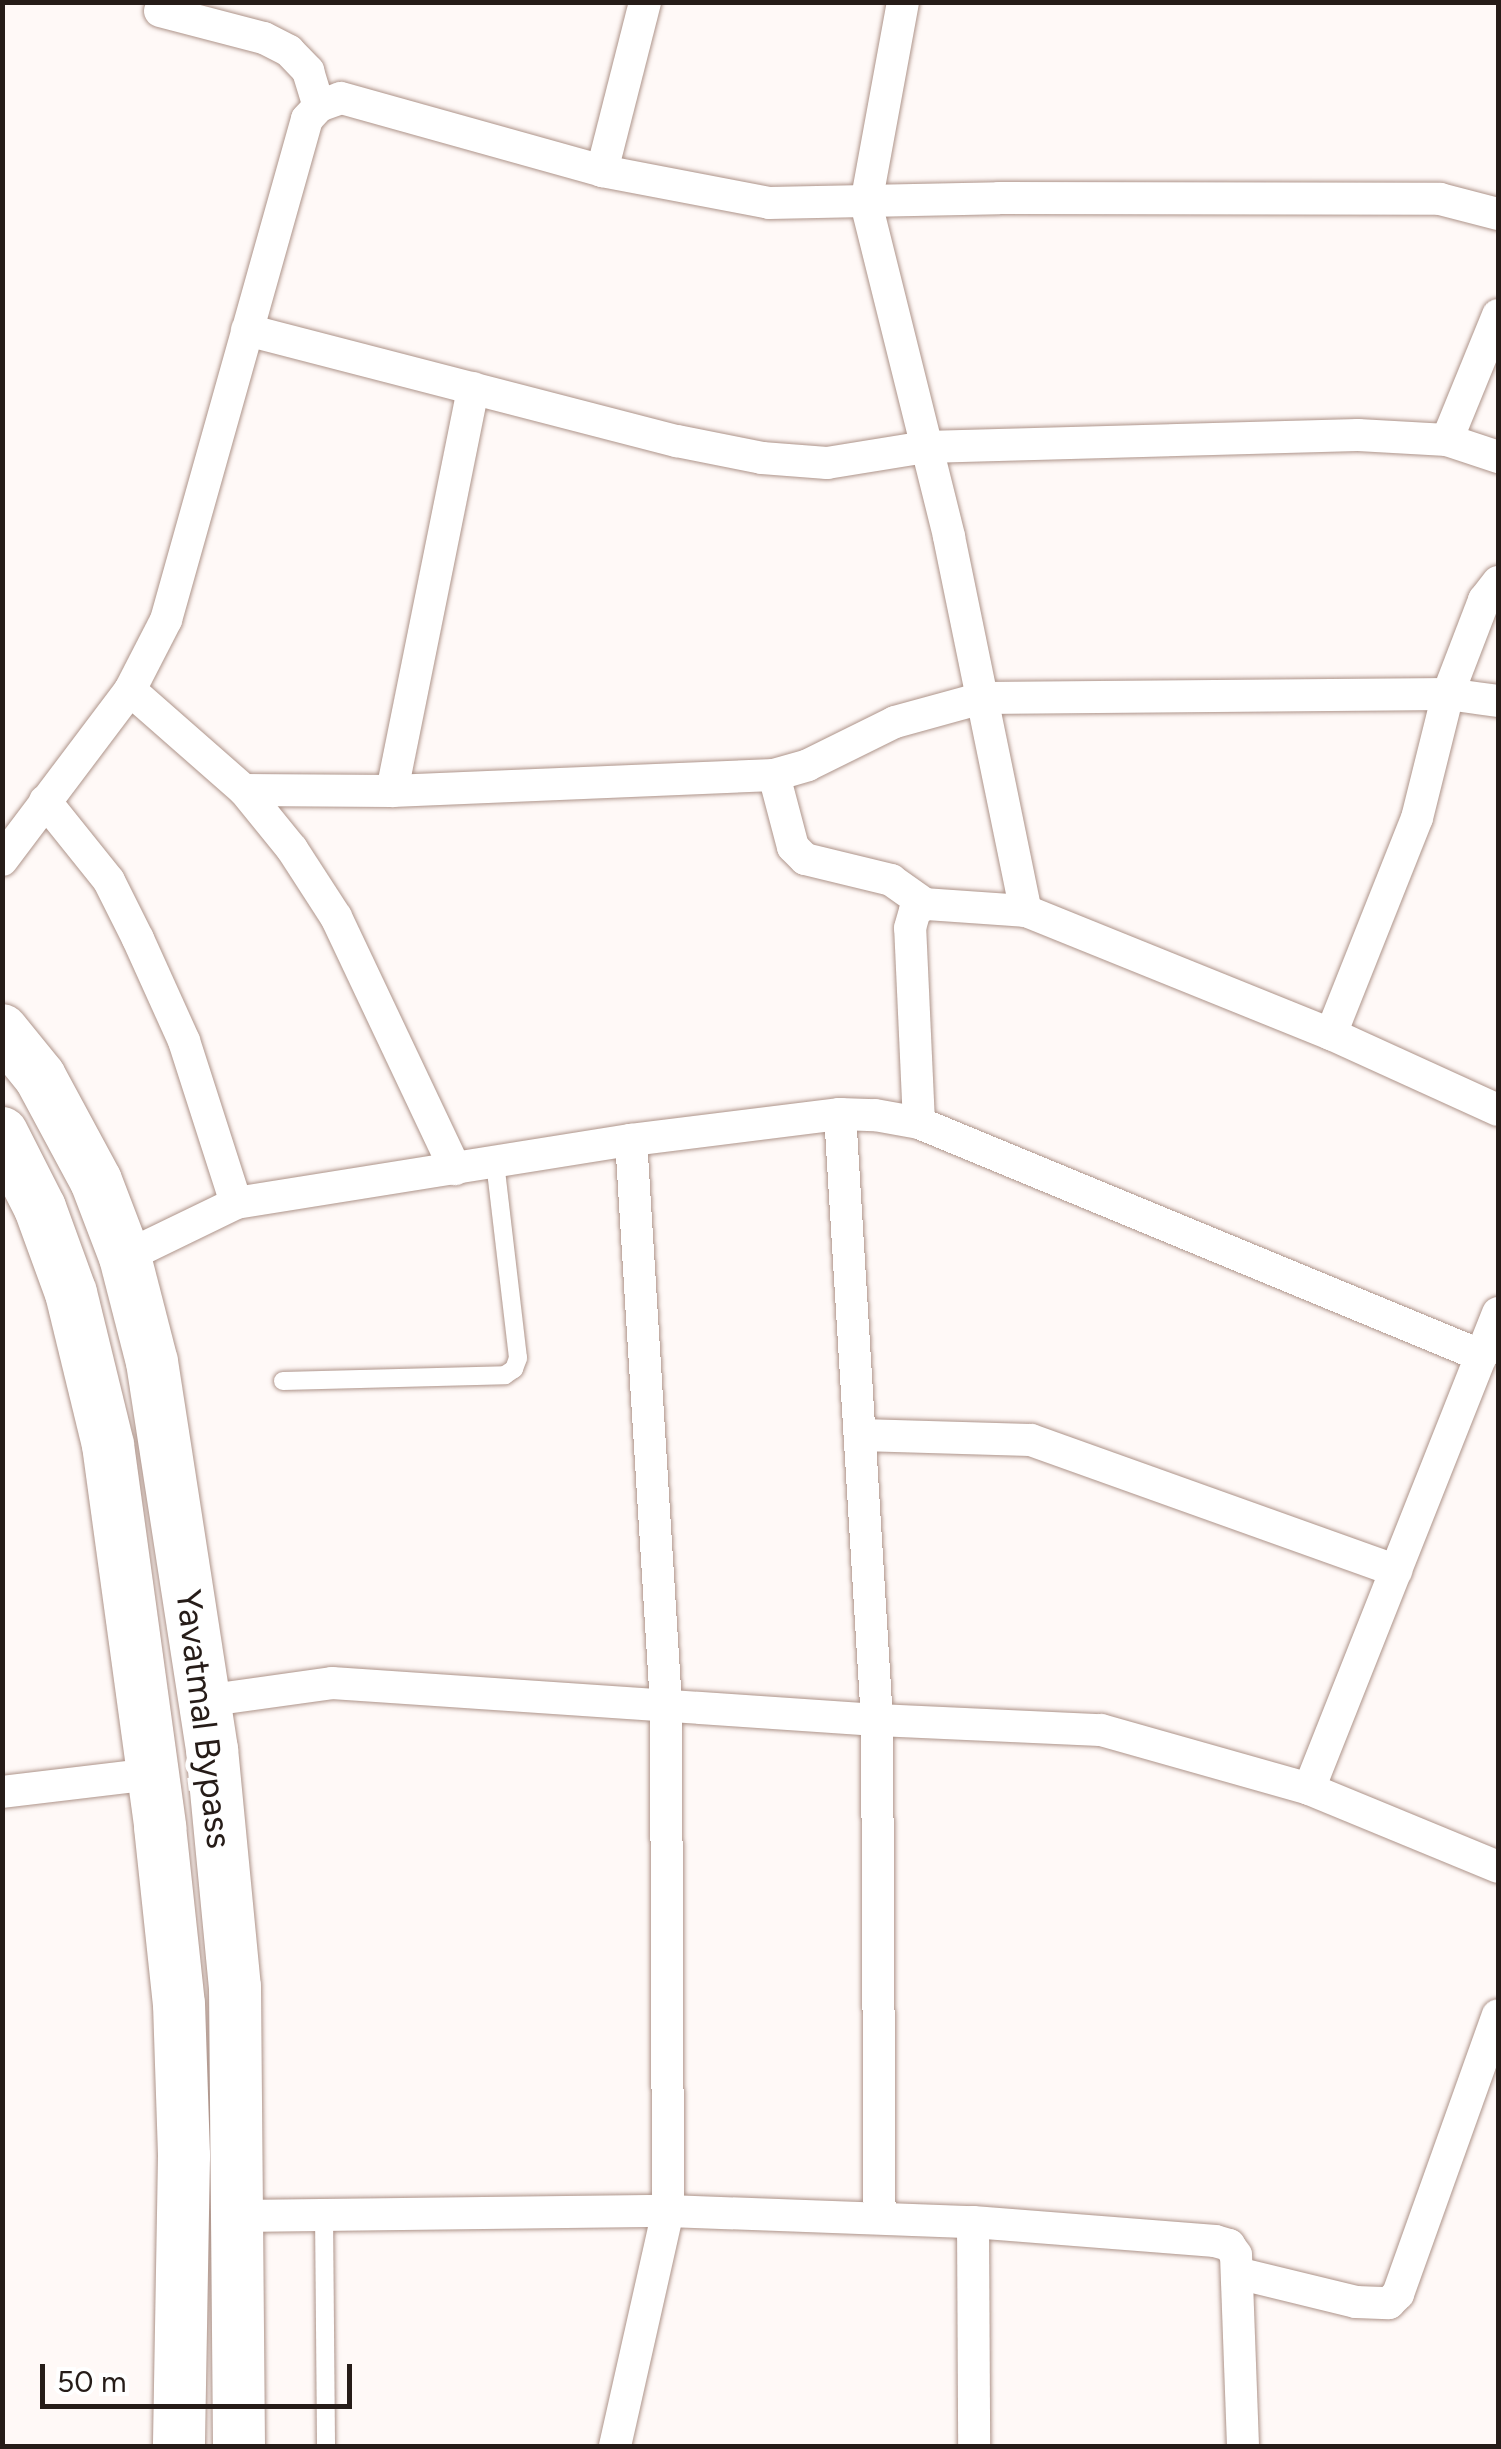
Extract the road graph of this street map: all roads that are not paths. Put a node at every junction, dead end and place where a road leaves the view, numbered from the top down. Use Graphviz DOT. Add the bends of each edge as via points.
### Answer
graph roads {
  1 [pos="645,2"];
  2 [pos="904,2"];
  3 [pos="160,11"];
  4 [pos="319,106"];
  5 [pos="602,171"];
  6 [pos="866,203"];
  7 [pos="1498,214"];
  8 [pos="1498,315"];
  9 [pos="247,330"];
  10 [pos="473,388"];
  11 [pos="1447,440"];
  12 [pos="926,446"];
  13 [pos="1498,458"];
  14 [pos="1498,582"];
  15 [pos="130,690"];
  16 [pos="1448,694"];
  17 [pos="982,698"];
  18 [pos="1498,701"];
  19 [pos="774,775"];
  20 [pos="244,790"];
  21 [pos="392,792"];
  22 [pos="45,801"];
  23 [pos="2,860"];
  24 [pos="925,904"];
  25 [pos="1026,911"];
  26 [pos="2,1030"];
  27 [pos="1331,1034"];
  28 [pos="1498,1110"];
  29 [pos="840,1114"];
  30 [pos="920,1122"];
  31 [pos="2,1133"];
  32 [pos="631,1140"];
  33 [pos="495,1162"];
  34 [pos="456,1169"];
  35 [pos="236,1203"];
  36 [pos="125,1257"];
  37 [pos="1498,1314"];
  38 [pos="1482,1356"];
  39 [pos="284,1381"];
  40 [pos="860,1435"];
  41 [pos="1396,1571"];
  42 [pos="204,1701"];
  43 [pos="666,1705"];
  44 [pos="878,1720"];
  45 [pos="152,1774"];
  46 [pos="1309,1789"];
  47 [pos="2,1792"];
  48 [pos="1498,1867"];
  49 [pos="1498,2015"];
  50 [pos="668,2210"];
  51 [pos="324,2213"];
  52 [pos="239,2216"];
  53 [pos="880,2218"];
  54 [pos="974,2222"];
  55 [pos="1236,2272"];
  56 [pos="179,2446"];
  57 [pos="239,2446"];
  58 [pos="326,2446"];
  59 [pos="615,2446"];
  60 [pos="974,2446"];
  61 [pos="1242,2446"];
  1 -- 5 [label="street"];
  2 -- 6 [label="street"];
  3 -- 4 [label="street" via="288,50 308,71"];
  4 -- 5 [label="street" via="341,98"];
  4 -- 9 [label="street" via="306,119"];
  5 -- 6 [label="street" via="769,203"];
  6 -- 7 [label="street" via="1440,199"];
  6 -- 12 [label="street"];
  8 -- 11 [label="street"];
  9 -- 10 [label="street"];
  9 -- 15 [label="street" via="166,620"];
  10 -- 12 [label="street" via="762,458 827,463"];
  10 -- 21 [label="street"];
  11 -- 12 [label="street" via="1358,434"];
  11 -- 13 [label="street"];
  12 -- 17 [label="street"];
  14 -- 16 [label="street" via="1484,600"];
  15 -- 20 [label="street"];
  15 -- 22 [label="street"];
  16 -- 17 [label="street"];
  16 -- 18 [label="street"];
  16 -- 27 [label="street" via="1416,818"];
  17 -- 19 [label="street" via="894,722"];
  17 -- 25 [label="street"];
  19 -- 21 [label="street"];
  19 -- 24 [label="street" via="793,847 805,858 890,880"];
  20 -- 21 [label="street"];
  20 -- 34 [label="street" via="336,918"];
  22 -- 23 [label="street"];
  22 -- 35 [label="street" via="109,881 138,939 184,1042"];
  24 -- 25 [label="street"];
  24 -- 30 [label="street" via="910,928"];
  25 -- 27 [label="street"];
  26 -- 36 [label="main road, Yavatmal Bypass" via="40,1077 87,1164"];
  27 -- 28 [label="street"];
  29 -- 30 [label="street"];
  29 -- 32 [label="street"];
  29 -- 40 [label="street"];
  30 -- 38 [label="street"];
  31 -- 45 [label="main road, Yavatmal Bypass" via="40,1208 71,1293 108,1445"];
  32 -- 33 [label="street"];
  32 -- 43 [label="street"];
  33 -- 34 [label="street"];
  33 -- 39 [label="lane" via="514,1369 506,1375"];
  34 -- 35 [label="street"];
  35 -- 36 [label="street"];
  36 -- 42 [label="main road, Yavatmal Bypass" via="152,1362"];
  37 -- 38 [label="street"];
  38 -- 41 [label="street"];
  40 -- 41 [label="street" via="1031,1440"];
  40 -- 44 [label="street"];
  41 -- 46 [label="street"];
  42 -- 43 [label="street" via="332,1682"];
  42 -- 52 [label="main road, Yavatmal Bypass" via="235,1987"];
  43 -- 44 [label="street"];
  43 -- 50 [label="street"];
  44 -- 46 [label="street" via="1101,1730"];
  44 -- 53 [label="street"];
  45 -- 47 [label="street"];
  45 -- 56 [label="main road, Yavatmal Bypass" via="179,2004"];
  46 -- 48 [label="street"];
  49 -- 55 [label="street" via="1398,2294 1389,2303 1356,2302"];
  50 -- 51 [label="street"];
  50 -- 53 [label="street"];
  50 -- 59 [label="street"];
  51 -- 52 [label="street"];
  51 -- 58 [label="lane"];
  52 -- 57 [label="main road, Yavatmal Bypass"];
  53 -- 54 [label="street"];
  54 -- 55 [label="street" via="1215,2241 1229,2244"];
  54 -- 60 [label="street"];
  55 -- 61 [label="street"];
}
